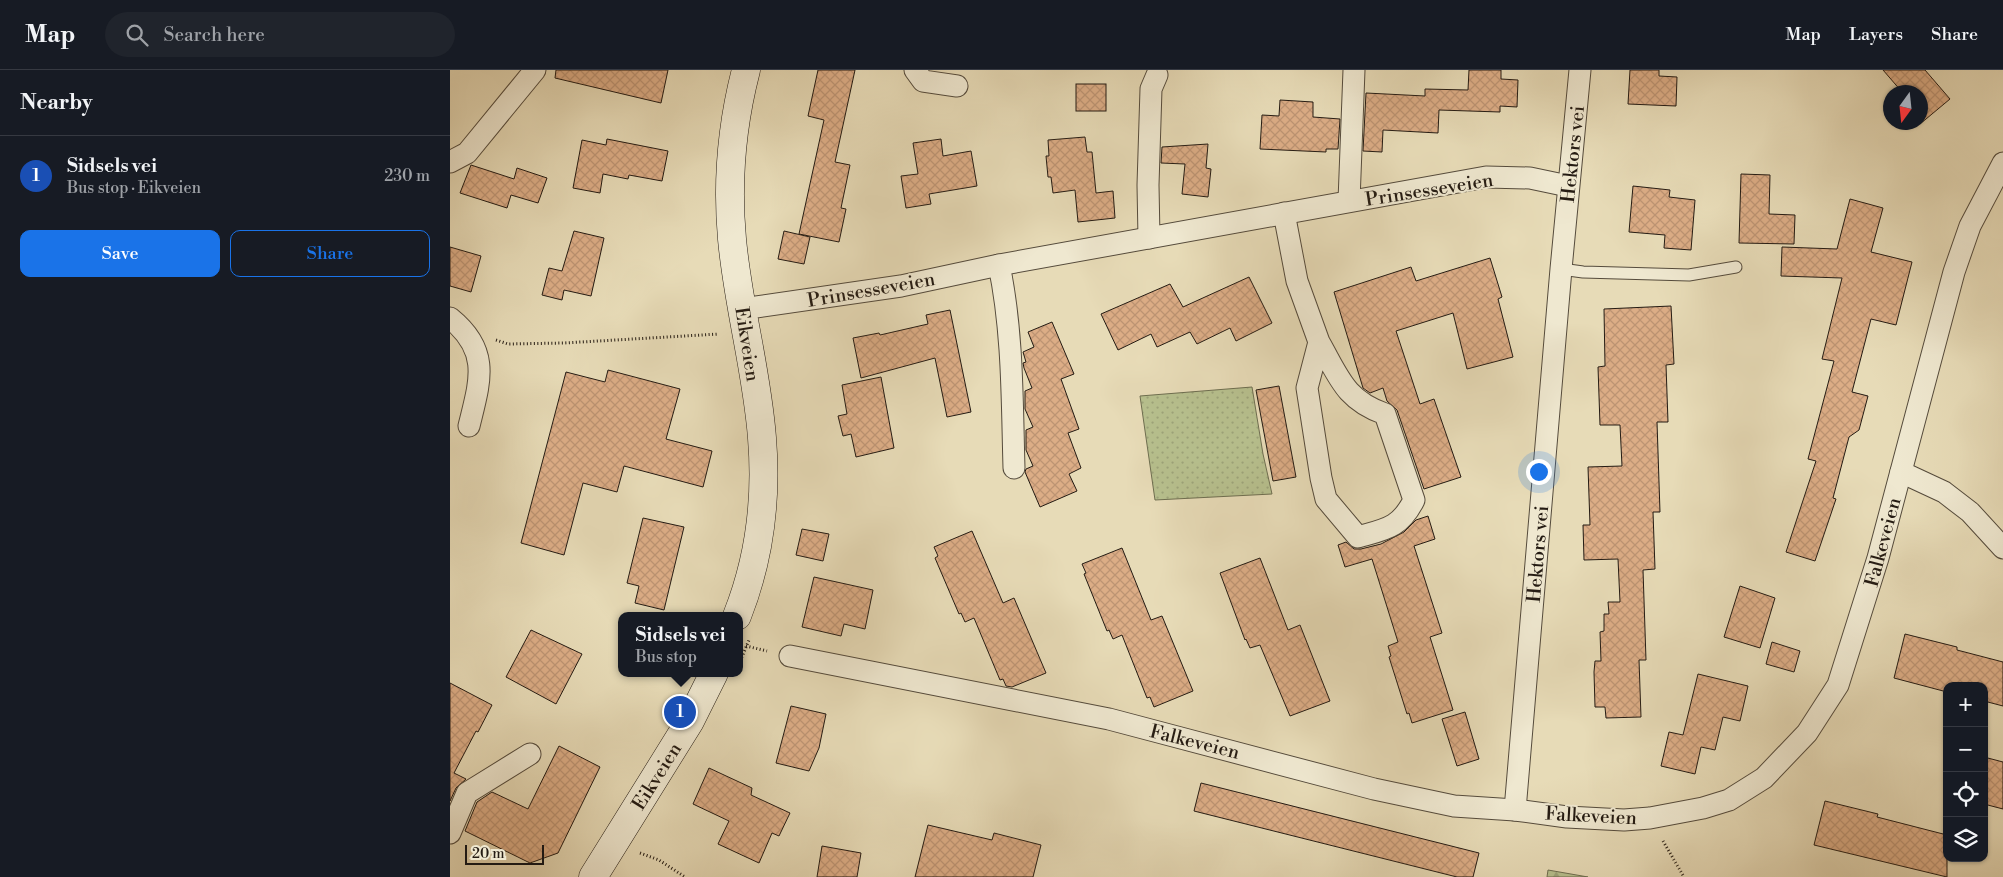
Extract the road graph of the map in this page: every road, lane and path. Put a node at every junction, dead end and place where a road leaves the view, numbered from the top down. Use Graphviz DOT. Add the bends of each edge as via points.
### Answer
graph roads {
  1 [pos="535,70"];
  2 [pos="746,70"];
  3 [pos="915,70"];
  4 [pos="1354,70"];
  5 [pos="1580,70"];
  6 [pos="1157,75"];
  7 [pos="957,86"];
  8 [pos="450,162"];
  9 [pos="2003,163"];
  10 [pos="1568,186"];
  11 [pos="1349,201"];
  12 [pos="1284,213"];
  13 [pos="1149,238"];
  14 [pos="999,265"];
  15 [pos="1736,267"];
  16 [pos="1561,269"];
  17 [pos="742,309"];
  18 [pos="457,324"];
  19 [pos="722,334"];
  20 [pos="1318,342"];
  21 [pos="469,426"];
  22 [pos="1014,468"];
  23 [pos="1901,472"];
  24 [pos="2003,548"];
  25 [pos="738,612"];
  26 [pos="790,656"];
  27 [pos="712,677"];
  28 [pos="530,754"];
  29 [pos="1515,810"];
  30 [pos="1650,818"];
  31 [pos="450,832"];
  32 [pos="594,877"];
  33 [pos="1684,877"];
  1 -- 8 [label="street" via="467,153"];
  2 -- 17 [label="main road, Eikveien" via="730,182 732,239"];
  3 -- 7 [label="street" via="923,81"];
  4 -- 11 [label="street, Prinsesseveien"];
  5 -- 10 [label="street, Hektors vei"];
  6 -- 13 [label="street" via="1151,89"];
  9 -- 23 [label="street, Falkeveien" via="1970,226 1954,272"];
  10 -- 11 [label="street, Prinsesseveien" via="1530,178 1486,177"];
  10 -- 16 [label="street, Hektors vei"];
  11 -- 12 [label="street, Prinsesseveien"];
  12 -- 13 [label="street, Prinsesseveien"];
  12 -- 20 [label="street" via="1297,281"];
  13 -- 14 [label="street, Prinsesseveien"];
  14 -- 17 [label="street, Prinsesseveien" via="902,286"];
  14 -- 22 [label="street" via="1010,345"];
  15 -- 16 [label="lane" via="1689,275"];
  16 -- 29 [label="street, Hektors vei"];
  17 -- 25 [label="main road, Eikveien" via="762,438 763,502 751,577"];
  18 -- 19 [label="path" via="508,344"];
  18 -- 21 [label="street" via="480,363"];
  20 -- 20 [label="street" via="1307,388 1313,438 1326,499 1358,537 1390,528 1406,516 1414,500 1385,414 1366,408 1348,392"];
  23 -- 24 [label="street" via="1944,492 1970,512"];
  23 -- 30 [label="street, Falkeveien" via="1863,610 1838,685 1807,733 1764,778 1729,800"];
  26 -- 29 [label="street, Falkeveien" via="1109,719 1374,789 1454,806"];
  27 -- 32 [label="main road, Eikveien" via="690,721"];
  28 -- 31 [label="street" via="467,792"];
  29 -- 30 [label="street, Falkeveien" via="1568,817"];
  30 -- 33 [label="path"];
}
